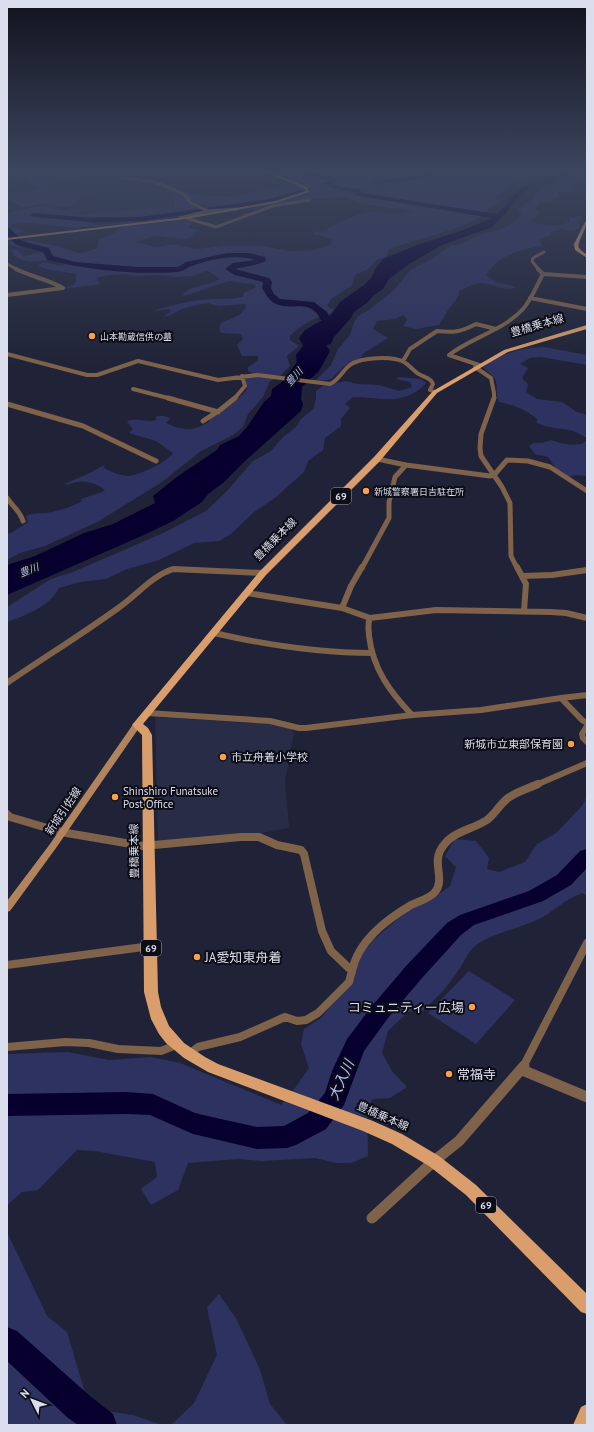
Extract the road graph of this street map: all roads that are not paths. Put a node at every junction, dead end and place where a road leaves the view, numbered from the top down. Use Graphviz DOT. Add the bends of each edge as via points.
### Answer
graph roads {
  1 [pos="29,236"];
  2 [pos="580,236"];
  3 [pos="8,239"];
  4 [pos="544,252"];
  5 [pos="587,257"];
  6 [pos="7,264"];
  7 [pos="543,274"];
  8 [pos="587,277"];
  9 [pos="7,295"];
  10 [pos="530,298"];
  11 [pos="587,309"];
  12 [pos="587,327"];
  13 [pos="496,329"];
  14 [pos="7,354"];
  15 [pos="403,362"];
  16 [pos="477,366"];
  17 [pos="242,376"];
  18 [pos="133,389"];
  19 [pos="435,392"];
  20 [pos="7,404"];
  21 [pos="218,412"];
  22 [pos="203,420"];
  23 [pos="377,459"];
  24 [pos="156,461"];
  25 [pos="406,465"];
  26 [pos="494,475"];
  27 [pos="587,491"];
  28 [pos="7,498"];
  29 [pos="23,521"];
  30 [pos="587,570"];
  31 [pos="263,573"];
  32 [pos="522,576"];
  33 [pos="247,593"];
  34 [pos="342,608"];
  35 [pos="524,611"];
  36 [pos="370,618"];
  37 [pos="587,618"];
  38 [pos="214,633"];
  39 [pos="372,653"];
  40 [pos="7,683"];
  41 [pos="587,695"];
  42 [pos="561,698"];
  43 [pos="147,713"];
  44 [pos="412,715"];
  45 [pos="587,723"];
  46 [pos="137,725"];
  47 [pos="587,726"];
  48 [pos="587,742"];
  49 [pos="587,762"];
  50 [pos="7,814"];
  51 [pos="63,832"];
  52 [pos="150,846"];
  53 [pos="7,908"];
  54 [pos="587,943"];
  55 [pos="151,946"];
  56 [pos="7,964"];
  57 [pos="352,971"];
  58 [pos="176,1045"];
  59 [pos="7,1047"];
  60 [pos="188,1055"];
  61 [pos="522,1070"];
  62 [pos="587,1097"];
  63 [pos="434,1161"];
  64 [pos="372,1218"];
  65 [pos="587,1306"];
  66 [pos="587,1413"];
  67 [pos="582,1425"];
  1 -- 3 [label="main road"];
  2 -- 5 [label="main road" via="576,244 577,249"];
  4 -- 7 [label="street" via="532,261"];
  6 -- 9 [label="street" via="63,288"];
  7 -- 8 [label="street"];
  7 -- 10 [label="street"];
  10 -- 11 [label="street"];
  10 -- 13 [label="street" via="524,308"];
  12 -- 16 [label="main road, 豊橋乗本線 / 69" via="506,351"];
  13 -- 15 [label="street" via="476,324 462,332 437,331 410,349"];
  13 -- 16 [label="street" via="460,346 449,355"];
  14 -- 17 [label="street" via="92,376 138,361 218,380"];
  15 -- 17 [label="street" via="376,359 362,361 348,366 334,382 323,384 263,376"];
  15 -- 19 [label="street" via="417,374 432,380 430,390"];
  16 -- 19 [label="main road, 豊橋乗本線 / 69"];
  16 -- 26 [label="street" via="491,378 494,389 494,399 480,439 482,456"];
  17 -- 21 [label="street" via="245,386 243,390"];
  18 -- 21 [label="street"];
  19 -- 23 [label="main road, 豊橋乗本線 / 69"];
  20 -- 24 [label="street" via="83,426"];
  21 -- 22 [label="street"];
  23 -- 25 [label="street"];
  23 -- 31 [label="main road, 豊橋乗本線 / 69"];
  25 -- 26 [label="street"];
  25 -- 34 [label="street" via="393,482 389,518 351,586"];
  26 -- 27 [label="street" via="507,460 528,461 550,467"];
  26 -- 32 [label="street" via="510,503 511,556"];
  28 -- 29 [label="street" via="20,512"];
  30 -- 32 [label="street"];
  31 -- 33 [label="main road, 豊橋乗本線 / 69"];
  31 -- 40 [label="street" via="168,570 122,605"];
  32 -- 35 [label="street" via="526,584"];
  33 -- 34 [label="street"];
  33 -- 38 [label="main road, 豊橋乗本線 / 69"];
  34 -- 36 [label="street"];
  35 -- 36 [label="street" via="436,610"];
  35 -- 37 [label="street" via="566,613"];
  36 -- 39 [label="street" via="368,622"];
  38 -- 39 [label="street" via="294,647"];
  38 -- 43 [label="main road, 豊橋乗本線 / 69"];
  39 -- 44 [label="street" via="374,663 383,677"];
  41 -- 42 [label="street"];
  42 -- 44 [label="street" via="453,713"];
  42 -- 45 [label="street"];
  43 -- 44 [label="street" via="270,721 299,728"];
  43 -- 46 [label="main road, 豊橋乗本線 / 69"];
  46 -- 51 [label="main road, 新城引佐線"];
  46 -- 52 [label="main road, 豊橋乗本線 / 69" via="147,735"];
  47 -- 48 [label="street" via="582,734"];
  49 -- 57 [label="street" via="509,797 489,818 451,836 438,853 440,884 436,892 400,913 373,935 355,957"];
  50 -- 51 [label="street"];
  51 -- 52 [label="street"];
  51 -- 53 [label="main road, 新城引佐線"];
  52 -- 55 [label="main road, 豊橋乗本線 / 69"];
  52 -- 57 [label="street" via="259,837 277,845 301,850 322,932 331,951"];
  54 -- 61 [label="street"];
  55 -- 56 [label="street"];
  55 -- 58 [label="main road, 豊橋乗本線 / 69" via="153,1007 162,1028"];
  57 -- 60 [label="street" via="349,982 306,1020 297,1021 285,1017 240,1037 198,1047"];
  58 -- 59 [label="street" via="161,1051 64,1042"];
  58 -- 60 [label="main road, 豊橋乗本線 / 69"];
  60 -- 63 [label="main road, 豊橋乗本線 / 69" via="213,1068 368,1126 397,1139"];
  61 -- 62 [label="street"];
  61 -- 63 [label="street" via="459,1141"];
  63 -- 64 [label="street"];
  63 -- 65 [label="main road, 豊橋乗本線 / 69" via="471,1190"];
  66 -- 67 [label="main road"];
}
